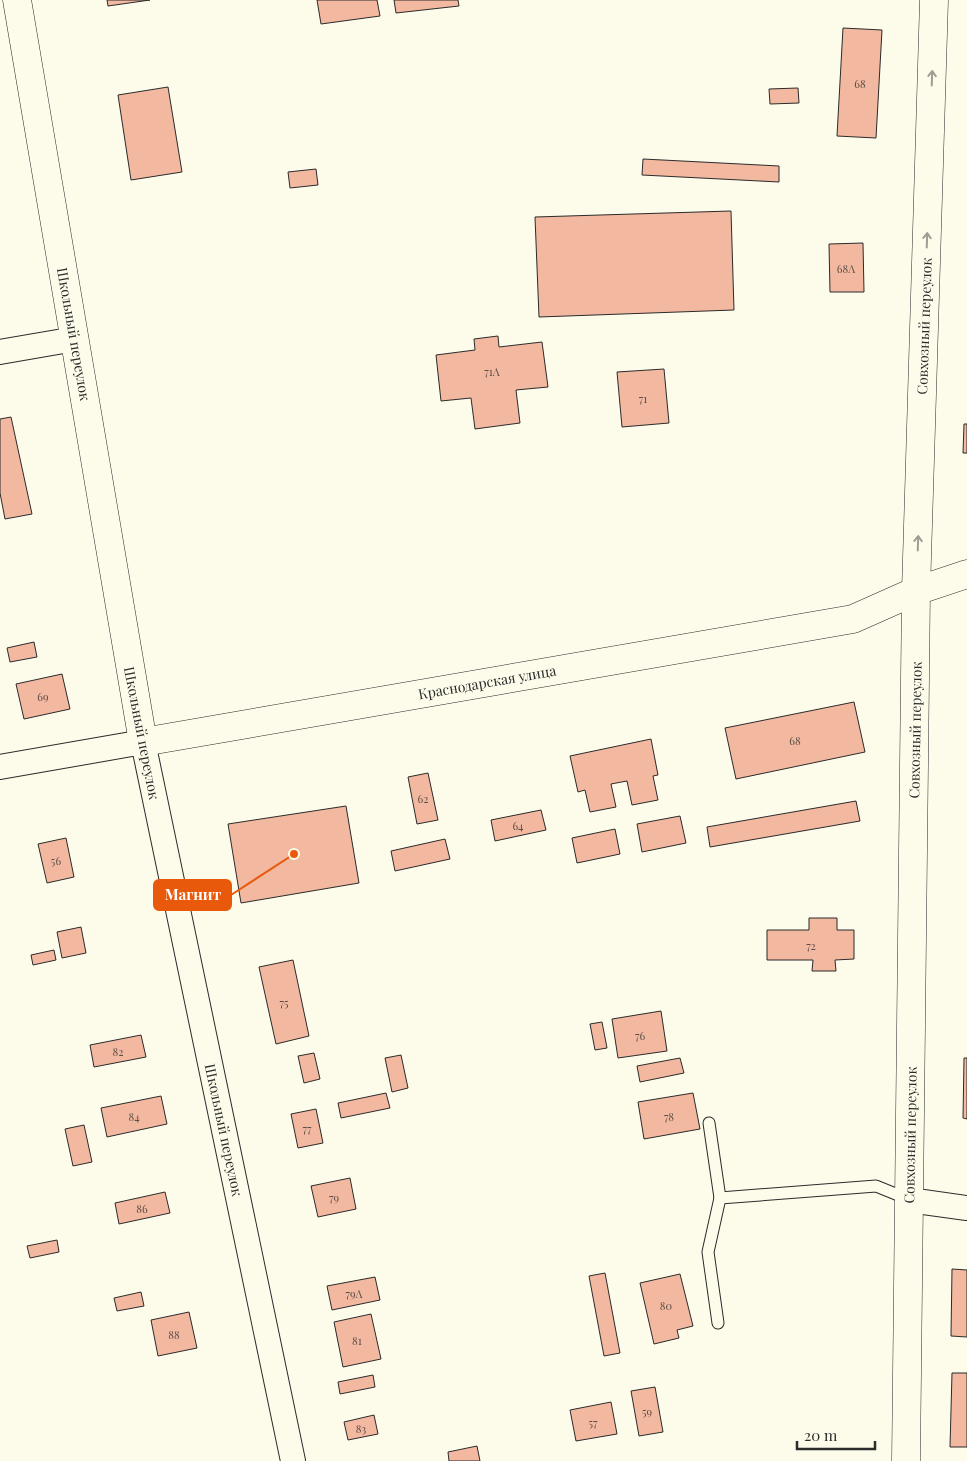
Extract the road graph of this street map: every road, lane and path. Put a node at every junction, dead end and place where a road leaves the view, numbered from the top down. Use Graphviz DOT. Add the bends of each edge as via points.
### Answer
graph roads {
  1 [pos="17,0"];
  2 [pos="934,0"];
  3 [pos="75,339"];
  4 [pos="0,352"];
  5 [pos="967,574"];
  6 [pos="916,591"];
  7 [pos="143,742"];
  8 [pos="0,767"];
  9 [pos="709,1123"];
  10 [pos="720,1198"];
  11 [pos="910,1200"];
  12 [pos="967,1208"];
  13 [pos="718,1323"];
  14 [pos="293,1461"];
  15 [pos="906,1461"];
  1 -- 3 [label="street, Школьный переулок"];
  6 -- 2 [label="street, Совхозный переулок, one-way"];
  3 -- 4 [label="street"];
  3 -- 7 [label="street, Школьный переулок"];
  5 -- 6 [label="street, Краснодарская улица"];
  6 -- 7 [label="street, Краснодарская улица" via="853,620"];
  6 -- 11 [label="street, Совхозный переулок"];
  7 -- 8 [label="street, Краснодарская улица"];
  7 -- 14 [label="street, Школьный переулок"];
  9 -- 10 [label="lane"];
  10 -- 11 [label="lane" via="876,1186"];
  10 -- 13 [label="lane" via="708,1252"];
  11 -- 12 [label="street"];
  11 -- 15 [label="street, Совхозный переулок"];
}
